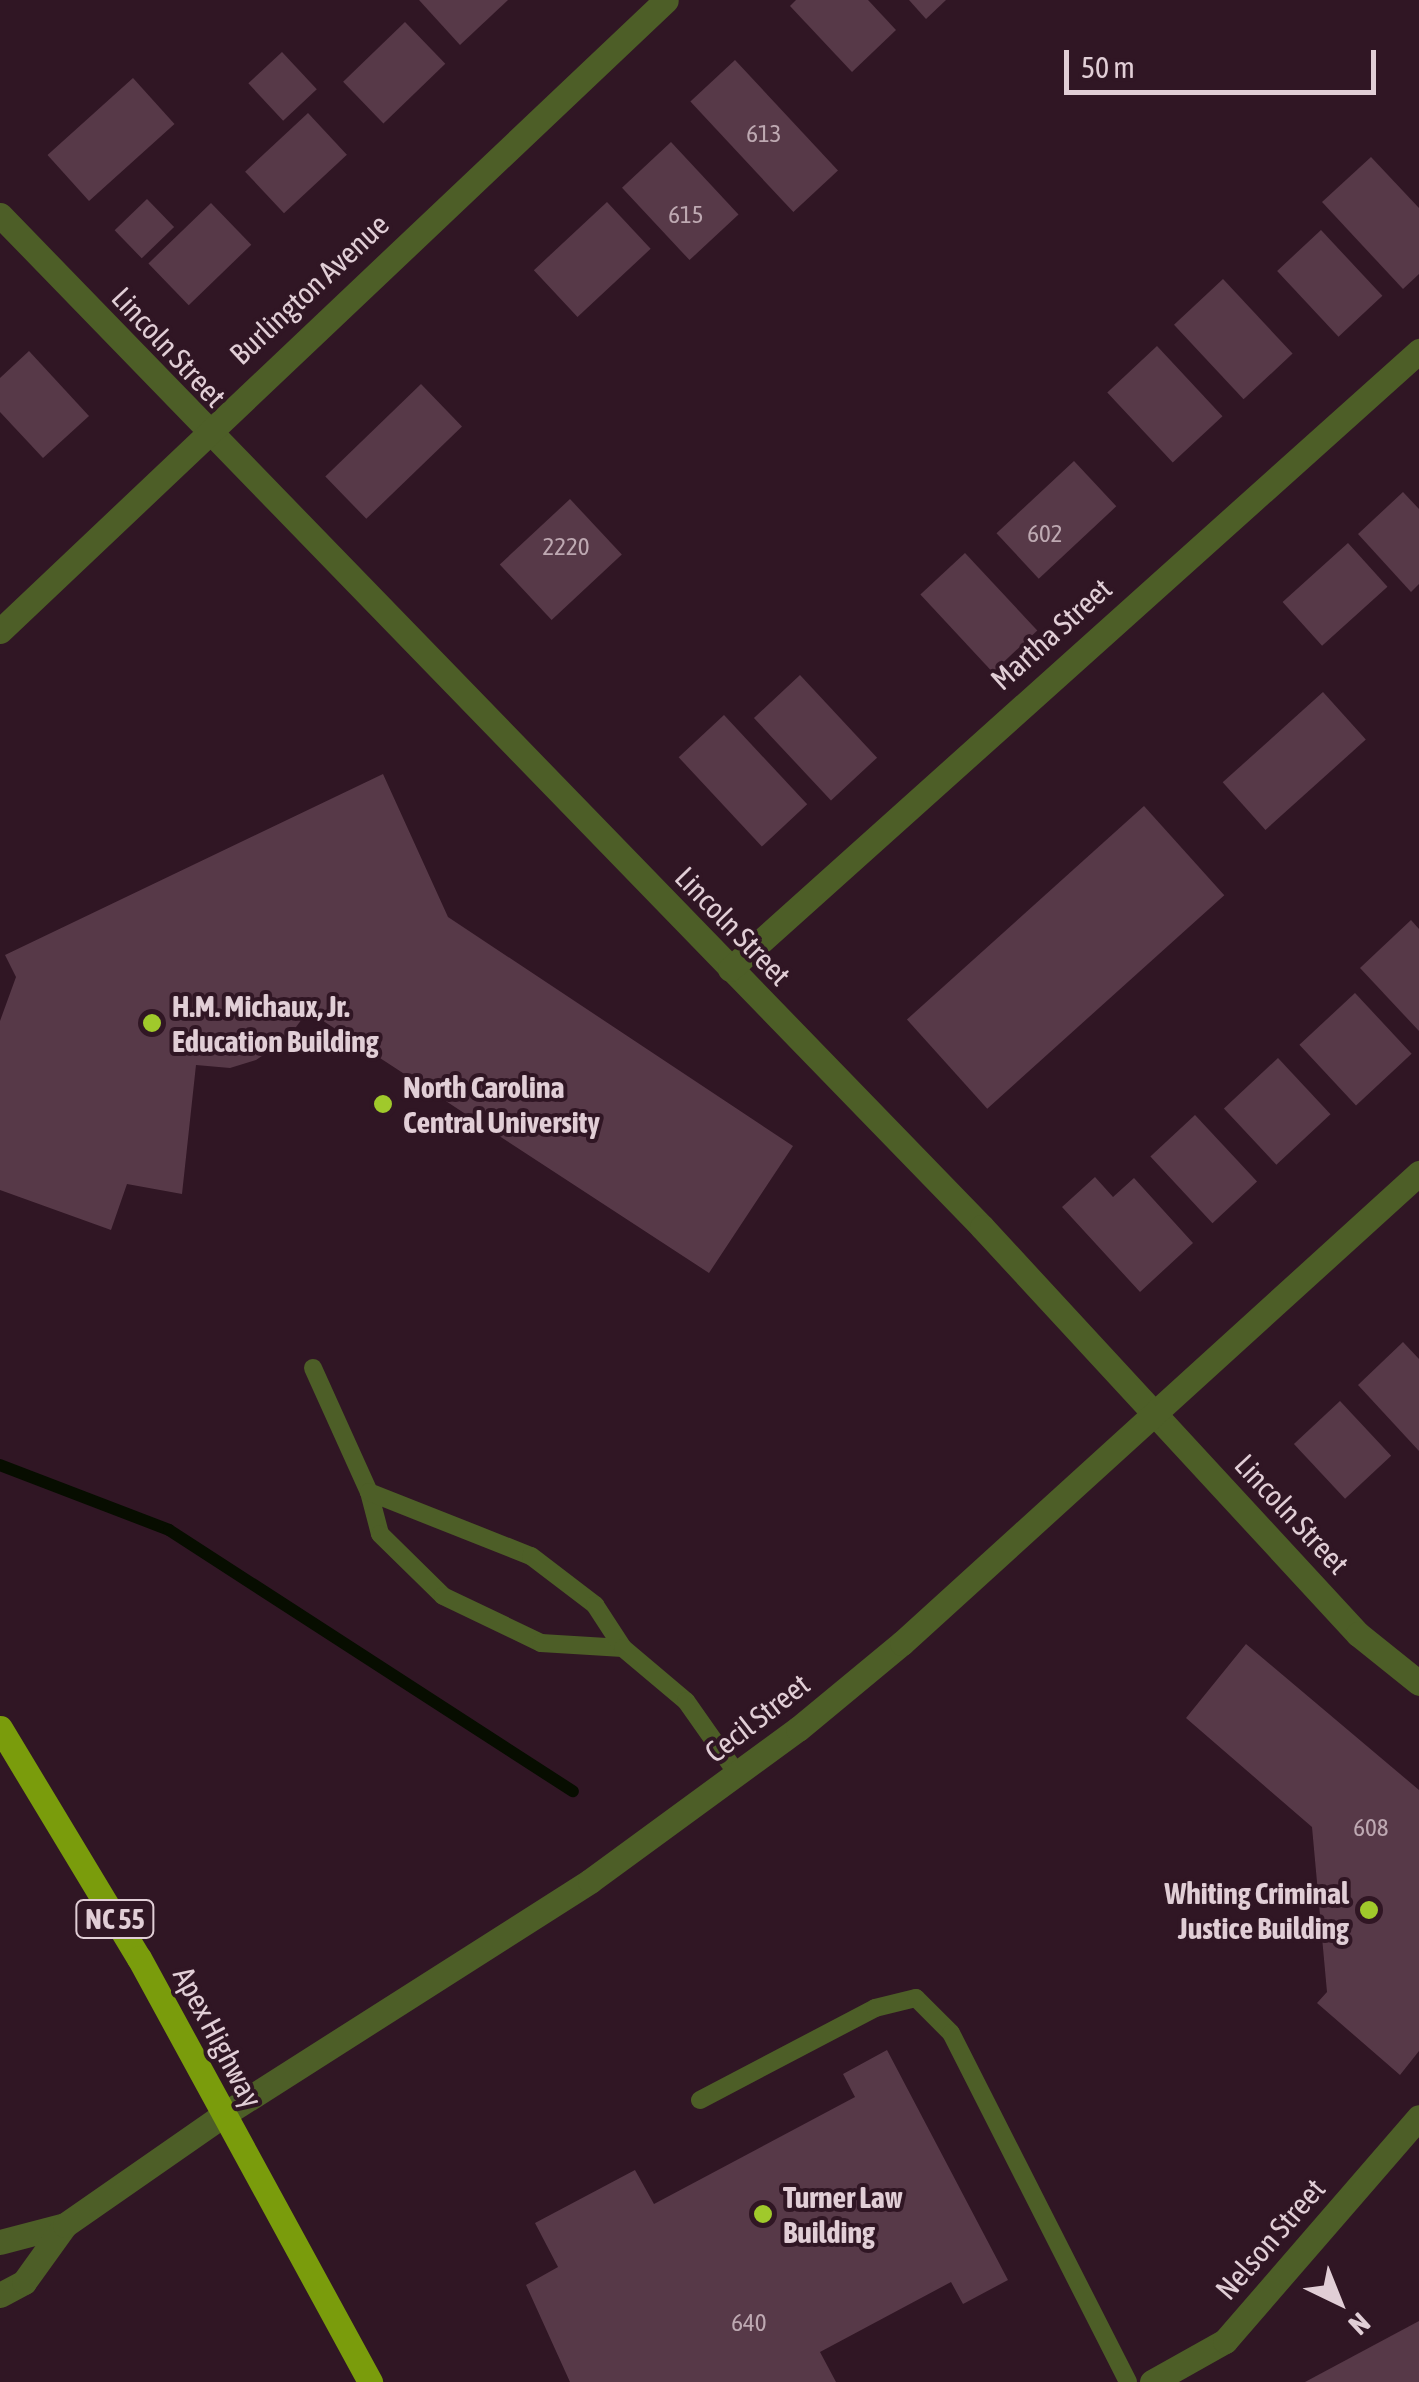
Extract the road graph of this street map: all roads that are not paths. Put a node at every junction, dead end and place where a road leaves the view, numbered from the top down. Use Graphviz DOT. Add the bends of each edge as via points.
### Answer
graph roads {
  1 [pos="666,0"];
  2 [pos="0,215"];
  3 [pos="1419,351"];
  4 [pos="204,432"];
  5 [pos="0,631"];
  6 [pos="730,969"];
  7 [pos="1419,1173"];
  8 [pos="314,1368"];
  9 [pos="1156,1415"];
  10 [pos="369,1492"];
  11 [pos="623,1648"];
  12 [pos="1419,1683"];
  13 [pos="0,1728"];
  14 [pos="738,1774"];
  15 [pos="700,2100"];
  16 [pos="223,2115"];
  17 [pos="1419,2117"];
  18 [pos="65,2225"];
  19 [pos="0,2242"];
  20 [pos="0,2295"];
  21 [pos="370,2382"];
  22 [pos="1128,2382"];
  23 [pos="1152,2382"];
  1 -- 4 [label="street, Burlington Avenue"];
  2 -- 4 [label="street, Lincoln Street"];
  3 -- 6 [label="street, Martha Street"];
  4 -- 5 [label="street, Burlington Avenue"];
  4 -- 6 [label="street, Lincoln Street"];
  6 -- 9 [label="street, Lincoln Street"];
  7 -- 9 [label="street, Cecil Street"];
  8 -- 10 [label="lane"];
  9 -- 12 [label="street, Lincoln Street" via="1358,1634"];
  9 -- 14 [label="street, Cecil Street" via="902,1643"];
  10 -- 11 [label="lane" via="530,1556 594,1605"];
  10 -- 11 [label="lane" via="380,1534 443,1596 541,1643"];
  11 -- 14 [label="lane" via="686,1702"];
  13 -- 16 [label="main road, Apex Highway / NC 55" via="139,1958"];
  14 -- 16 [label="street, Cecil Street" via="590,1881"];
  15 -- 22 [label="lane" via="875,2008 916,1998 951,2032"];
  16 -- 18 [label="street, Cecil Street"];
  16 -- 21 [label="main road, Apex Highway / NC 55"];
  17 -- 23 [label="street, Nelson Street" via="1225,2341"];
  18 -- 19 [label="street, Cecil Street"];
  18 -- 20 [label="street, Cecil Street" via="24,2282"];
}
